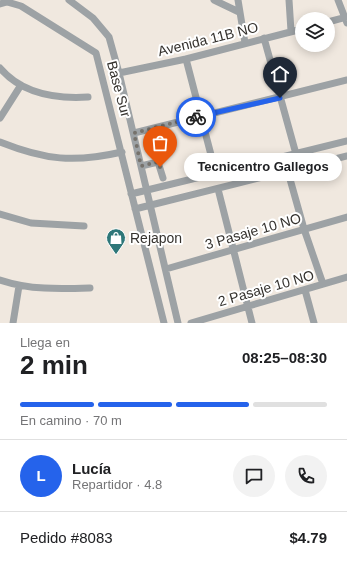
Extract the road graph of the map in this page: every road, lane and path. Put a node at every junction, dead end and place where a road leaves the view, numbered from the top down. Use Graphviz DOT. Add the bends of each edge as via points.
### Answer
graph roads {
  1 [pos="69,0"];
  2 [pos="214,0"];
  3 [pos="238,0"];
  4 [pos="289,0"];
  5 [pos="338,0"];
  6 [pos="0,4"];
  7 [pos="239,12"];
  8 [pos="347,19"];
  9 [pos="335,21"];
  10 [pos="295,30"];
  11 [pos="292,31"];
  12 [pos="264,38"];
  13 [pos="245,43"];
  14 [pos="186,59"];
  15 [pos="0,68"];
  16 [pos="119,73"];
  17 [pos="347,80"];
  18 [pos="21,85"];
  19 [pos="88,98"];
  20 [pos="280,98"];
  21 [pos="202,116"];
  22 [pos="0,118"];
  23 [pos="134,133"];
  24 [pos="347,141"];
  25 [pos="0,142"];
  26 [pos="122,152"];
  27 [pos="296,154"];
  28 [pos="347,156"];
  29 [pos="141,166"];
  30 [pos="288,172"];
  31 [pos="216,174"];
  32 [pos="163,178"];
  33 [pos="218,189"];
  34 [pos="147,190"];
  35 [pos="132,194"];
  36 [pos="151,205"];
  37 [pos="135,209"];
  38 [pos="0,214"];
  39 [pos="347,218"];
  40 [pos="84,226"];
  41 [pos="304,229"];
  42 [pos="234,250"];
  43 [pos="166,269"];
  44 [pos="347,277"];
  45 [pos="0,280"];
  46 [pos="323,284"];
  47 [pos="19,286"];
  48 [pos="90,288"];
  49 [pos="305,290"];
  50 [pos="248,306"];
  51 [pos="12,323"];
  52 [pos="164,323"];
  53 [pos="178,323"];
  54 [pos="191,323"];
  55 [pos="252,323"];
  56 [pos="314,323"];
  1 -- 16 [label="street, Base Sur" via="93,18 109,37"];
  2 -- 7 [label="street"];
  3 -- 7 [label="street"];
  4 -- 11 [label="street"];
  5 -- 8 [label="street"];
  6 -- 26 [label="street, Base Sur" via="7,2 21,6 96,53"];
  7 -- 13 [label="street"];
  8 -- 9 [label="street"];
  10 -- 11 [label="street, Avenida 11B NO"];
  11 -- 12 [label="street, Avenida 11B NO"];
  12 -- 13 [label="street, Avenida 11B NO"];
  12 -- 20 [label="street"];
  13 -- 14 [label="street, Avenida 11B NO"];
  14 -- 16 [label="street, Avenida 11B NO"];
  14 -- 21 [label="street"];
  15 -- 18 [label="street"];
  16 -- 23 [label="street, Base Sur"];
  17 -- 20 [label="street"];
  18 -- 19 [label="street" via="46,96"];
  18 -- 22 [label="street"];
  20 -- 21 [label="street"];
  20 -- 27 [label="street"];
  21 -- 23 [label="street"];
  21 -- 31 [label="street"];
  23 -- 29 [label="street, Base Sur"];
  24 -- 27 [label="street"];
  25 -- 26 [label="street" via="53,158 75,160"];
  26 -- 35 [label="street, Base Sur"];
  27 -- 31 [label="street"];
  28 -- 30 [label="street"];
  29 -- 32 [label="street" via="158,162"];
  29 -- 34 [label="street, Base Sur"];
  30 -- 33 [label="street"];
  30 -- 41 [label="street"];
  31 -- 34 [label="street"];
  33 -- 36 [label="street"];
  33 -- 42 [label="street"];
  34 -- 35 [label="street"];
  34 -- 36 [label="street, Base Sur"];
  35 -- 37 [label="street, Base Sur"];
  36 -- 37 [label="street"];
  36 -- 43 [label="street, Base Sur"];
  37 -- 52 [label="street, Base Sur"];
  38 -- 40 [label="street" via="31,223"];
  39 -- 41 [label="street, 3 Pasaje 10 NO"];
  41 -- 42 [label="street, 3 Pasaje 10 NO"];
  41 -- 46 [label="street"];
  42 -- 43 [label="street, 3 Pasaje 10 NO"];
  42 -- 50 [label="street"];
  43 -- 53 [label="street, Base Sur"];
  44 -- 46 [label="street, 2 Pasaje 10 NO"];
  45 -- 47 [label="street"];
  46 -- 49 [label="street, 2 Pasaje 10 NO"];
  47 -- 48 [label="street" via="52,289"];
  47 -- 51 [label="street"];
  49 -- 50 [label="street, 2 Pasaje 10 NO"];
  49 -- 56 [label="street"];
  50 -- 54 [label="street, 2 Pasaje 10 NO"];
  50 -- 55 [label="street"];
}
